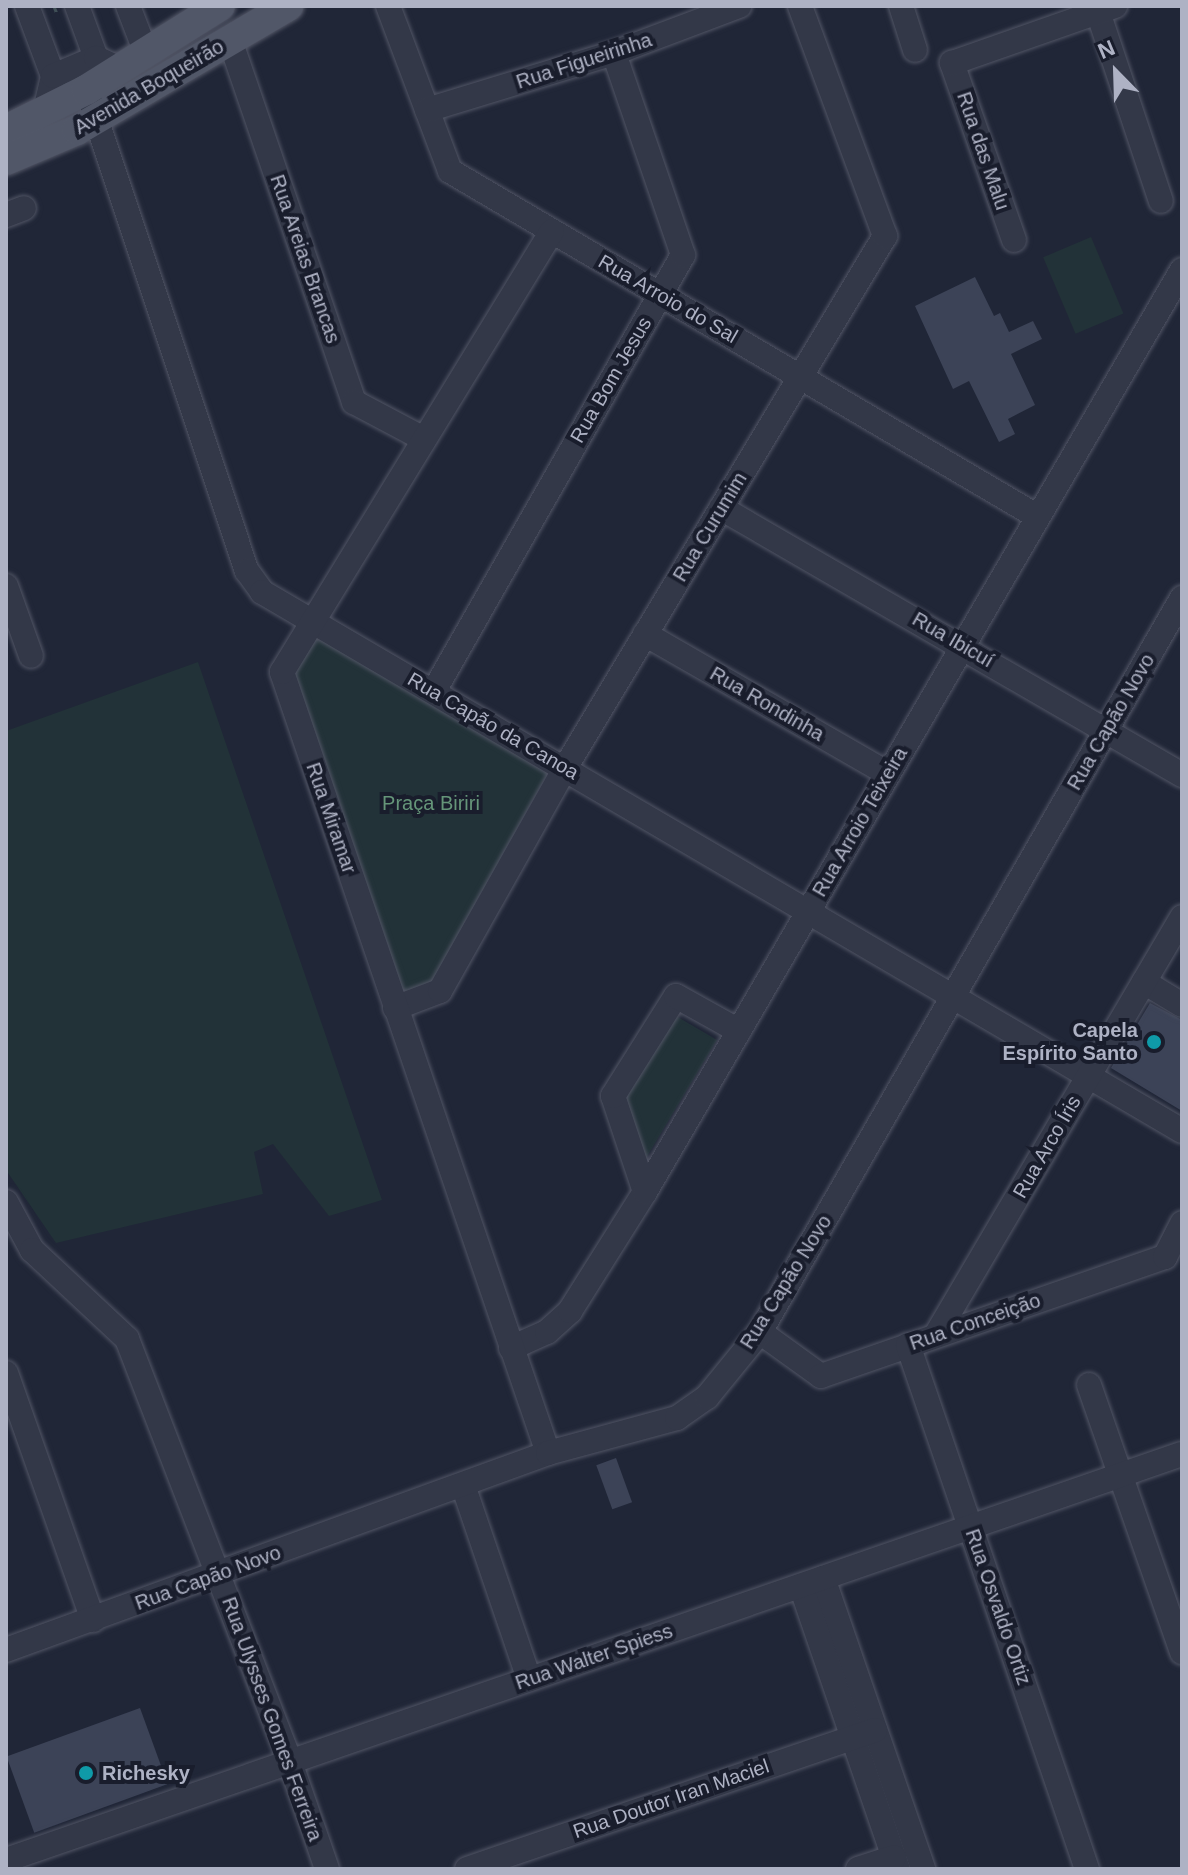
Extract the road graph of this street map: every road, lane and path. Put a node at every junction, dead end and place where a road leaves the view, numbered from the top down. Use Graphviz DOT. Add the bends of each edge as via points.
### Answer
graph roads {
  1 [pos="27,6"];
  2 [pos="77,6"];
  3 [pos="128,6"];
  4 [pos="220,6"];
  5 [pos="288,6"];
  6 [pos="388,6"];
  7 [pos="739,6"];
  8 [pos="800,6"];
  9 [pos="901,6"];
  10 [pos="1107,9"];
  11 [pos="230,40"];
  12 [pos="915,50"];
  13 [pos="146,53"];
  14 [pos="614,53"];
  15 [pos="108,64"];
  16 [pos="53,76"];
  17 [pos="86,90"];
  18 [pos="427,110"];
  19 [pos="45,111"];
  20 [pos="98,118"];
  21 [pos="6,130"];
  22 [pos="6,160"];
  23 [pos="1161,201"];
  24 [pos="552,231"];
  25 [pos="1014,240"];
  26 [pos="1182,270"];
  27 [pos="660,295"];
  28 [pos="800,377"];
  29 [pos="424,439"];
  30 [pos="721,508"];
  31 [pos="1038,517"];
  32 [pos="6,586"];
  33 [pos="1182,598"];
  34 [pos="311,619"];
  35 [pos="6,626"];
  36 [pos="645,634"];
  37 [pos="963,646"];
  38 [pos="434,691"];
  39 [pos="1106,730"];
  40 [pos="565,768"];
  41 [pos="888,774"];
  42 [pos="1182,775"];
  43 [pos="809,911"];
  44 [pos="1182,917"];
  45 [pos="1144,982"];
  46 [pos="953,996"];
  47 [pos="1182,1005"];
  48 [pos="395,1008"];
  49 [pos="739,1031"];
  50 [pos="1089,1076"];
  51 [pos="1182,1131"];
  52 [pos="645,1192"];
  53 [pos="6,1202"];
  54 [pos="1182,1223"];
  55 [pos="760,1332"];
  56 [pos="936,1335"];
  57 [pos="908,1345"];
  58 [pos="511,1348"];
  59 [pos="6,1373"];
  60 [pos="1089,1385"];
  61 [pos="548,1453"];
  62 [pos="1182,1454"];
  63 [pos="1121,1475"];
  64 [pos="463,1485"];
  65 [pos="970,1527"];
  66 [pos="219,1575"];
  67 [pos="812,1582"];
  68 [pos="93,1620"];
  69 [pos="6,1650"];
  70 [pos="1182,1652"];
  71 [pos="529,1679"];
  72 [pos="864,1734"];
  73 [pos="290,1762"];
  74 [pos="6,1860"];
  75 [pos="896,1863"];
  76 [pos="327,1869"];
  77 [pos="467,1869"];
  78 [pos="858,1869"];
  79 [pos="923,1869"];
  80 [pos="1087,1869"];
  1 -- 16 [label="street"];
  2 -- 15 [label="street"];
  3 -- 13 [label="street"];
  4 -- 13 [label="main road, Avenida Boqueirão"];
  5 -- 11 [label="main road, Avenida Boqueirão"];
  6 -- 18 [label="street, Rua Arroio do Sal"];
  7 -- 14 [label="street, Rua Figueirinha"];
  8 -- 28 [label="street, Rua Curumim" via="885,236"];
  9 -- 12 [label="street"];
  10 -- 23 [label="street"];
  10 -- 25 [label="street, Rua das Malu" via="952,63"];
  11 -- 20 [label="main road, Avenida Boqueirão"];
  11 -- 29 [label="street, Rua Areias Brancas" via="354,402"];
  13 -- 15 [label="main road, Avenida Boqueirão"];
  14 -- 18 [label="street, Rua Figueirinha"];
  14 -- 27 [label="street, Rua Bom Jesus" via="683,255"];
  15 -- 16 [label="street"];
  15 -- 17 [label="main road, Avenida Boqueirão"];
  16 -- 19 [label="street"];
  17 -- 19 [label="main road, Avenida Boqueirão"];
  17 -- 20 [label="street, Rua Capão da Canoa"];
  18 -- 24 [label="street, Rua Arroio do Sal" via="450,171"];
  19 -- 21 [label="main road, Avenida Boqueirão"];
  20 -- 22 [label="main road, Avenida Boqueirão"];
  20 -- 34 [label="street, Rua Capão da Canoa" via="247,571 262,592"];
  24 -- 27 [label="street, Rua Arroio do Sal"];
  24 -- 29 [label="street, Rua Miramar"];
  26 -- 31 [label="street, Rua Arroio Teixeira"];
  27 -- 28 [label="street, Rua Arroio do Sal"];
  27 -- 38 [label="street, Rua Bom Jesus"];
  28 -- 30 [label="street, Rua Curumim"];
  28 -- 31 [label="street, Rua Arroio do Sal"];
  29 -- 34 [label="street, Rua Miramar"];
  30 -- 36 [label="street, Rua Curumim"];
  30 -- 37 [label="street, Rua Ibicuí"];
  31 -- 37 [label="street, Rua Arroio Teixeira"];
  32 -- 35 [label="street" via="25,658"];
  33 -- 39 [label="street, Rua Capão Novo"];
  34 -- 38 [label="street, Rua Capão da Canoa"];
  34 -- 48 [label="street, Rua Miramar" via="282,672"];
  36 -- 40 [label="street, Rua Curumim"];
  36 -- 41 [label="street, Rua Rondinha"];
  37 -- 39 [label="street, Rua Ibicuí"];
  37 -- 41 [label="street, Rua Arroio Teixeira"];
  38 -- 40 [label="street, Rua Capão da Canoa"];
  39 -- 42 [label="street, Rua Ibicuí"];
  39 -- 46 [label="street, Rua Capão Novo"];
  40 -- 43 [label="street, Rua Capão da Canoa"];
  40 -- 48 [label="street, Rua Curumim" via="440,991"];
  41 -- 43 [label="street, Rua Arroio Teixeira"];
  43 -- 46 [label="street, Rua Capão da Canoa"];
  43 -- 49 [label="street, Rua Arroio Teixeira"];
  44 -- 45 [label="street, Rua Arco Íris"];
  45 -- 47 [label="street"];
  45 -- 50 [label="street, Rua Arco Íris"];
  46 -- 50 [label="street, Rua Capão da Canoa"];
  46 -- 55 [label="street, Rua Capão Novo"];
  48 -- 58 [label="street, Rua Miramar"];
  49 -- 52 [label="street, Rua Arroio Teixeira"];
  49 -- 52 [label="street" via="676,996 613,1096"];
  50 -- 51 [label="street, Rua Capão da Canoa"];
  50 -- 56 [label="street, Rua Arco Íris"];
  52 -- 58 [label="street, Rua Arroio Teixeira" via="570,1311 547,1332"];
  53 -- 66 [label="street, Rua Ulysses Gomes Ferreira" via="32,1250 127,1339"];
  54 -- 56 [label="street, Rua Conceição" via="1165,1257"];
  55 -- 57 [label="street, Rua Conceição" via="821,1376"];
  55 -- 61 [label="street, Rua Capão Novo" via="707,1397 677,1418"];
  56 -- 57 [label="street, Rua Conceição"];
  57 -- 65 [label="street, Rua Osvaldo Ortiz"];
  58 -- 61 [label="street, Rua Miramar"];
  59 -- 68 [label="street"];
  60 -- 63 [label="street"];
  61 -- 64 [label="street, Rua Capão Novo"];
  62 -- 63 [label="street, Rua Walter Spiess"];
  63 -- 65 [label="street, Rua Walter Spiess"];
  63 -- 70 [label="street"];
  64 -- 66 [label="street, Rua Capão Novo"];
  64 -- 71 [label="street"];
  65 -- 67 [label="street, Rua Walter Spiess"];
  65 -- 80 [label="street, Rua Osvaldo Ortiz"];
  66 -- 68 [label="street, Rua Capão Novo"];
  66 -- 73 [label="street, Rua Ulysses Gomes Ferreira"];
  67 -- 71 [label="street, Rua Walter Spiess"];
  67 -- 72 [label="street"];
  68 -- 69 [label="street, Rua Capão Novo"];
  71 -- 73 [label="street, Rua Walter Spiess"];
  72 -- 75 [label="street"];
  72 -- 77 [label="street, Rua Doutor Iran Maciel"];
  72 -- 79 [label="street"];
  73 -- 74 [label="street, Rua Walter Spiess"];
  73 -- 76 [label="street, Rua Ulysses Gomes Ferreira"];
  75 -- 78 [label="street"];
}
